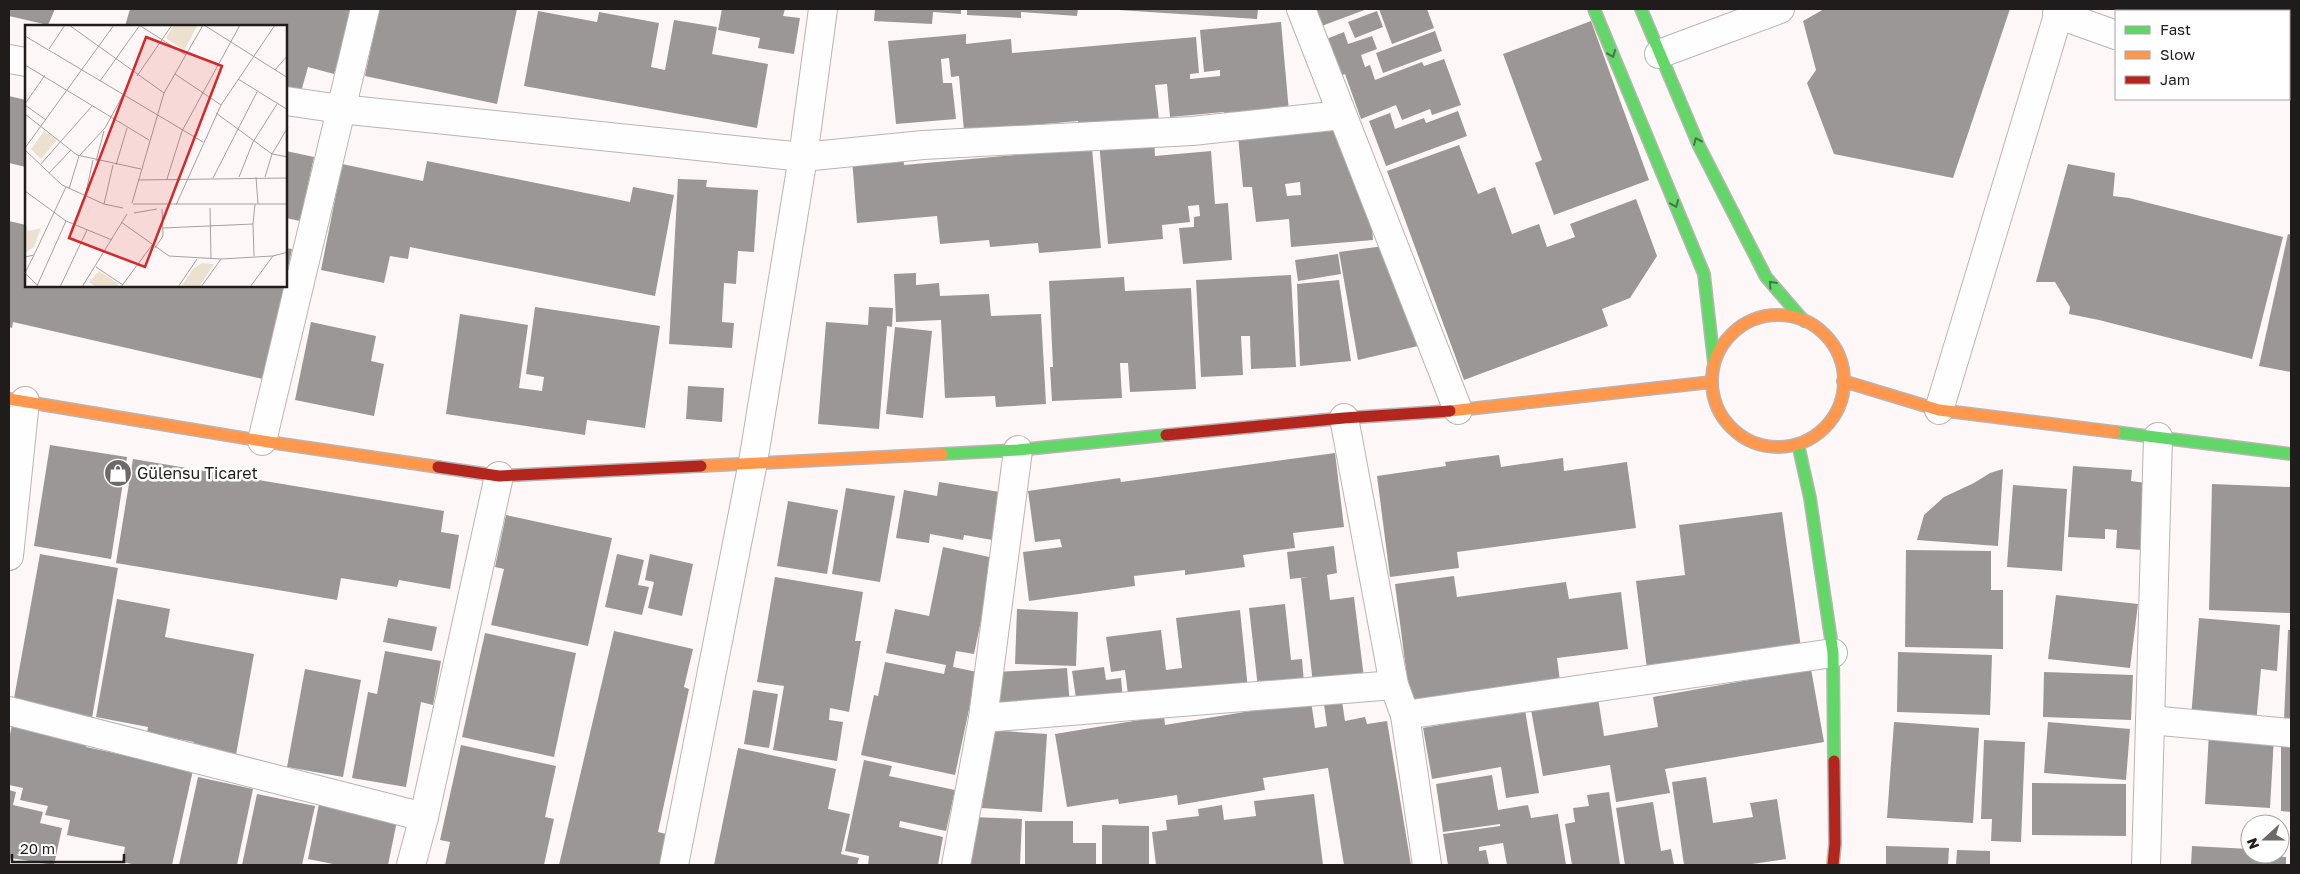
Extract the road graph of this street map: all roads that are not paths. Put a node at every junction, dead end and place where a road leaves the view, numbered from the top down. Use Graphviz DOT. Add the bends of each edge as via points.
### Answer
graph roads {
  1 [pos="365,9"];
  2 [pos="823,9"];
  3 [pos="1300,9"];
  4 [pos="1594,9"];
  5 [pos="1641,9"];
  6 [pos="1780,9"];
  7 [pos="2058,12"];
  8 [pos="2115,35"];
  9 [pos="1660,54"];
  10 [pos="9,59"];
  11 [pos="25,62"];
  12 [pos="288,101"];
  13 [pos="340,109"];
  14 [pos="1342,115"];
  15 [pos="803,157"];
  16 [pos="1804,321"];
  17 [pos="1714,362"];
  18 [pos="1843,381"];
  19 [pos="1712,382"];
  20 [pos="17,400"];
  21 [pos="1458,410"];
  22 [pos="1939,410"];
  23 [pos="1344,418"];
  24 [pos="2158,437"];
  25 [pos="262,441"];
  26 [pos="1798,444"];
  27 [pos="1018,450"];
  28 [pos="2291,454"];
  29 [pos="753,462"];
  30 [pos="499,476"];
  31 [pos="9,556"];
  32 [pos="1833,653"];
  33 [pos="1394,685"];
  34 [pos="9,711"];
  35 [pos="1405,715"];
  36 [pos="983,718"];
  37 [pos="2150,720"];
  38 [pos="2291,733"];
  39 [pos="424,817"];
  40 [pos="411,865"];
  41 [pos="674,865"];
  42 [pos="956,865"];
  43 [pos="1427,865"];
  44 [pos="1833,865"];
  45 [pos="2146,865"];
  1 -- 13 [label="street"];
  2 -- 15 [label="street"];
  3 -- 14 [label="street"];
  4 -- 17 [label="street, one-way" via="1704,274"];
  5 -- 9 [label="street"];
  6 -- 9 [label="street"];
  7 -- 8 [label="street"];
  7 -- 22 [label="street"];
  16 -- 9 [label="street, one-way" via="1766,277 1699,146"];
  10 -- 11 [label="street"];
  12 -- 13 [label="street"];
  13 -- 15 [label="street"];
  13 -- 25 [label="street"];
  14 -- 15 [label="street" via="1192,131 923,145"];
  14 -- 21 [label="street"];
  15 -- 29 [label="street"];
  16 -- 17 [label="street" via="1786,316 1750,321 1734,331"];
  16 -- 18 [label="street" via="1833,345 1841,362"];
  17 -- 19 [label="street"];
  18 -- 22 [label="street"];
  18 -- 26 [label="street" via="1841,399 1833,417 1821,431"];
  19 -- 21 [label="street"];
  19 -- 26 [label="street" via="1715,400 1735,432 1751,442 1769,447"];
  20 -- 25 [label="street"];
  20 -- 31 [label="street"];
  21 -- 23 [label="street"];
  22 -- 24 [label="street"];
  23 -- 27 [label="street"];
  23 -- 33 [label="street"];
  24 -- 28 [label="street"];
  24 -- 37 [label="street"];
  25 -- 30 [label="street"];
  26 -- 32 [label="street" via="1810,498"];
  27 -- 29 [label="street"];
  27 -- 36 [label="street"];
  29 -- 30 [label="street"];
  29 -- 41 [label="street"];
  30 -- 39 [label="street"];
  32 -- 35 [label="street"];
  32 -- 44 [label="street"];
  33 -- 35 [label="street"];
  33 -- 36 [label="street"];
  34 -- 39 [label="street"];
  35 -- 43 [label="street"];
  36 -- 42 [label="street"];
  37 -- 38 [label="street"];
  37 -- 45 [label="street"];
  39 -- 40 [label="street"];
}
